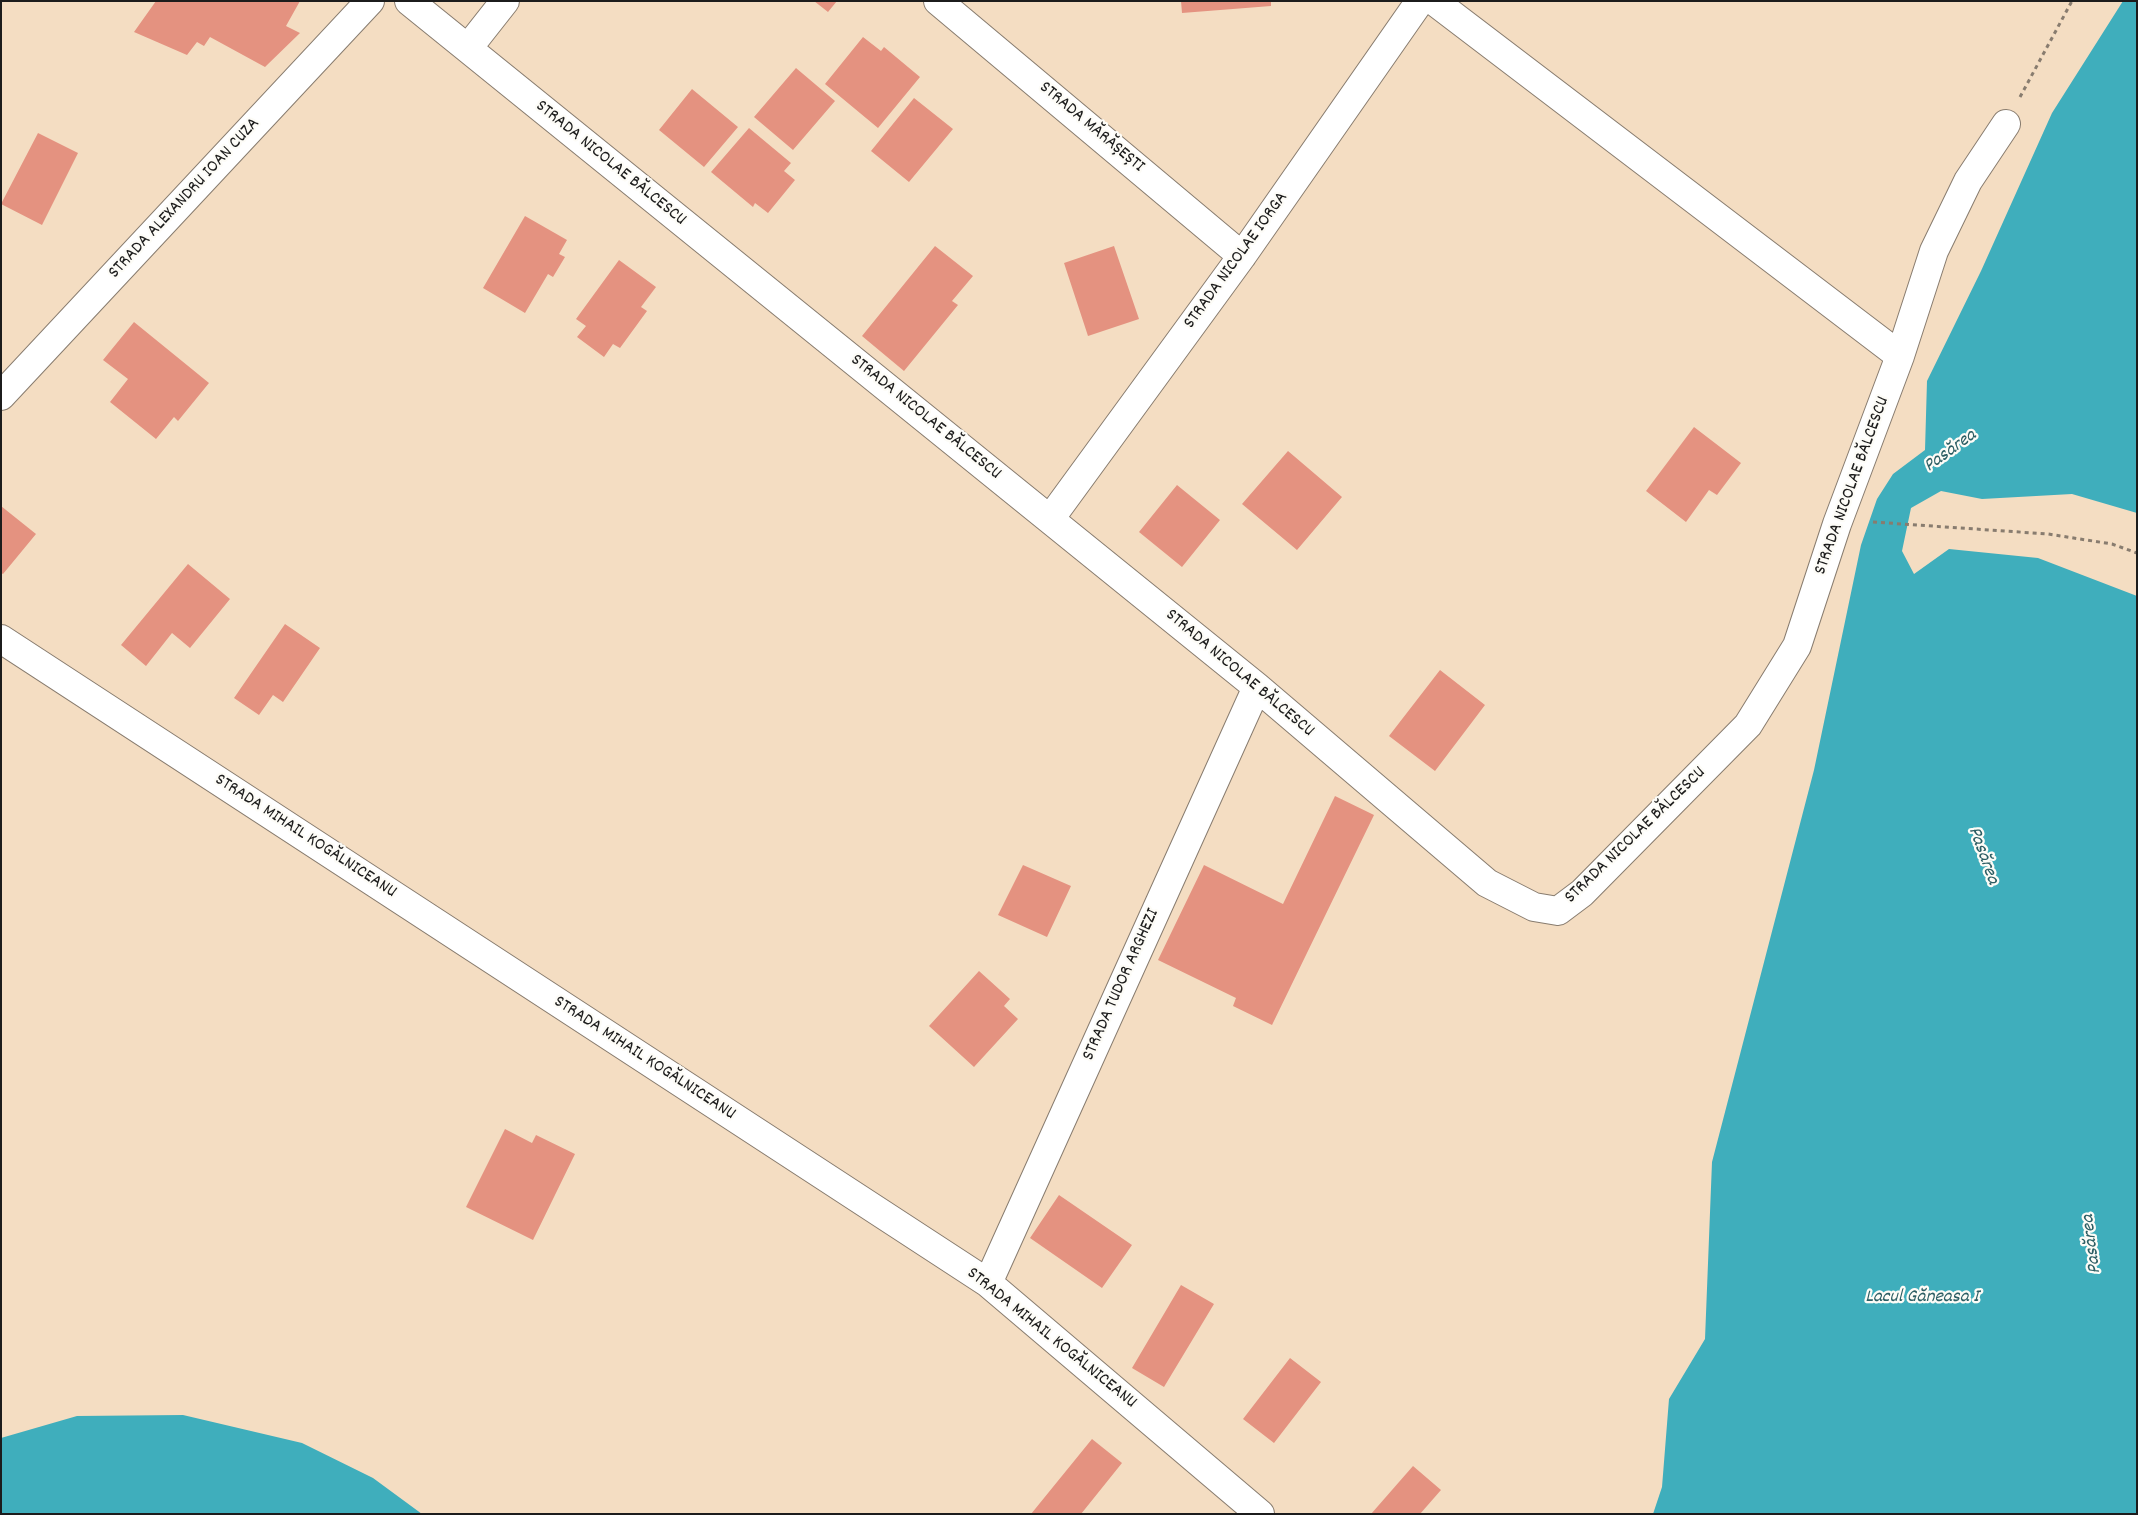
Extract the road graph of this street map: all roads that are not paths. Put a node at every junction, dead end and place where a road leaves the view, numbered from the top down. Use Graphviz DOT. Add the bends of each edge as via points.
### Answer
graph roads {
  1 [pos="370,1"];
  2 [pos="409,1"];
  3 [pos="505,1"];
  4 [pos="938,1"];
  5 [pos="1420,1"];
  6 [pos="1434,1"];
  7 [pos="468,48"];
  8 [pos="2006,124"];
  9 [pos="1242,256"];
  10 [pos="1900,356"];
  11 [pos="1,396"];
  12 [pos="1050,519"];
  13 [pos="1,639"];
  14 [pos="1257,687"];
  15 [pos="988,1284"];
  16 [pos="1260,1514"];
  1 -- 11 [label="street, STRADA ALEXANDRU IOAN CUZA"];
  2 -- 7 [label="street, STRADA NICOLAE BĂLCESCU"];
  3 -- 7 [label="street"];
  4 -- 9 [label="street, STRADA MĂRĂȘEȘTI"];
  5 -- 9 [label="street, STRADA NICOLAE IORGA"];
  6 -- 10 [label="street"];
  7 -- 12 [label="street, STRADA NICOLAE BĂLCESCU"];
  8 -- 10 [label="street, STRADA NICOLAE BĂLCESCU" via="1968,181 1934,251"];
  9 -- 12 [label="street, STRADA NICOLAE IORGA"];
  10 -- 14 [label="street, STRADA NICOLAE BĂLCESCU" via="1837,524 1797,646 1748,725 1582,893 1558,911 1534,907 1487,883"];
  12 -- 14 [label="street, STRADA NICOLAE BĂLCESCU"];
  13 -- 15 [label="street, STRADA MIHAIL KOGĂLNICEANU"];
  14 -- 15 [label="street, STRADA TUDOR ARGHEZI"];
  15 -- 16 [label="street, STRADA MIHAIL KOGĂLNICEANU"];
}
